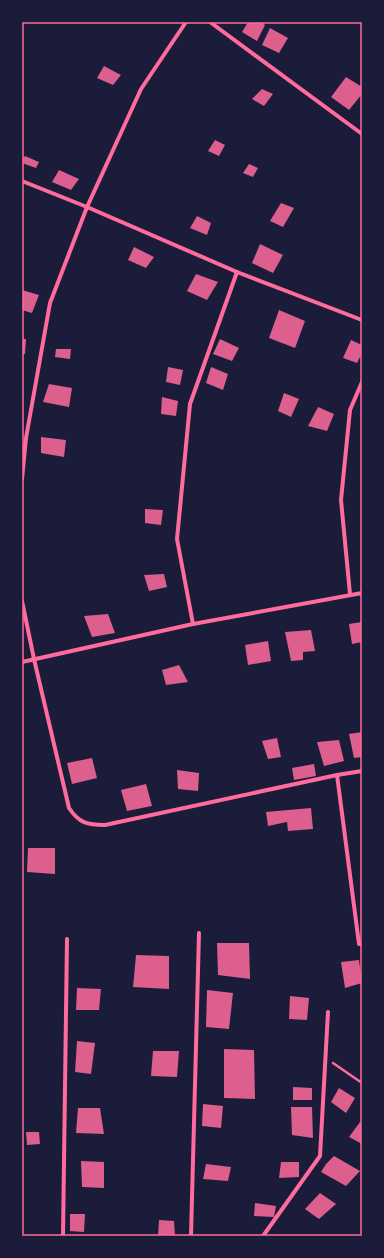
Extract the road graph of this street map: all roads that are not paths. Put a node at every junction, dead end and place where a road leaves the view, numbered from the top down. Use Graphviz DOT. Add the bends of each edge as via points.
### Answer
graph roads {
  1 [pos="186,22"];
  2 [pos="210,22"];
  3 [pos="362,134"];
  4 [pos="22,181"];
  5 [pos="87,206"];
  6 [pos="237,272"];
  7 [pos="362,320"];
  8 [pos="362,382"];
  9 [pos="22,479"];
  10 [pos="362,593"];
  11 [pos="350,594"];
  12 [pos="22,601"];
  13 [pos="194,624"];
  14 [pos="34,659"];
  15 [pos="22,662"];
  16 [pos="362,771"];
  17 [pos="337,775"];
  18 [pos="199,933"];
  19 [pos="67,939"];
  20 [pos="362,943"];
  21 [pos="328,1012"];
  22 [pos="63,1236"];
  23 [pos="191,1236"];
  24 [pos="263,1236"];
  1 -- 5 [label="street" via="140,89"];
  2 -- 3 [label="street"];
  4 -- 5 [label="street"];
  5 -- 6 [label="street"];
  5 -- 9 [label="street" via="50,303 26,438"];
  6 -- 7 [label="street"];
  6 -- 13 [label="street" via="190,404 177,539"];
  8 -- 11 [label="street" via="350,410 341,500"];
  10 -- 11 [label="street"];
  11 -- 13 [label="street"];
  12 -- 14 [label="street"];
  13 -- 14 [label="street"];
  14 -- 15 [label="street"];
  14 -- 17 [label="street" via="69,808 75,818 82,822 105,825"];
  16 -- 17 [label="street"];
  17 -- 20 [label="street" via="359,944"];
  18 -- 23 [label="street"];
  19 -- 22 [label="street"];
  21 -- 24 [label="street" via="320,1156"];
}
